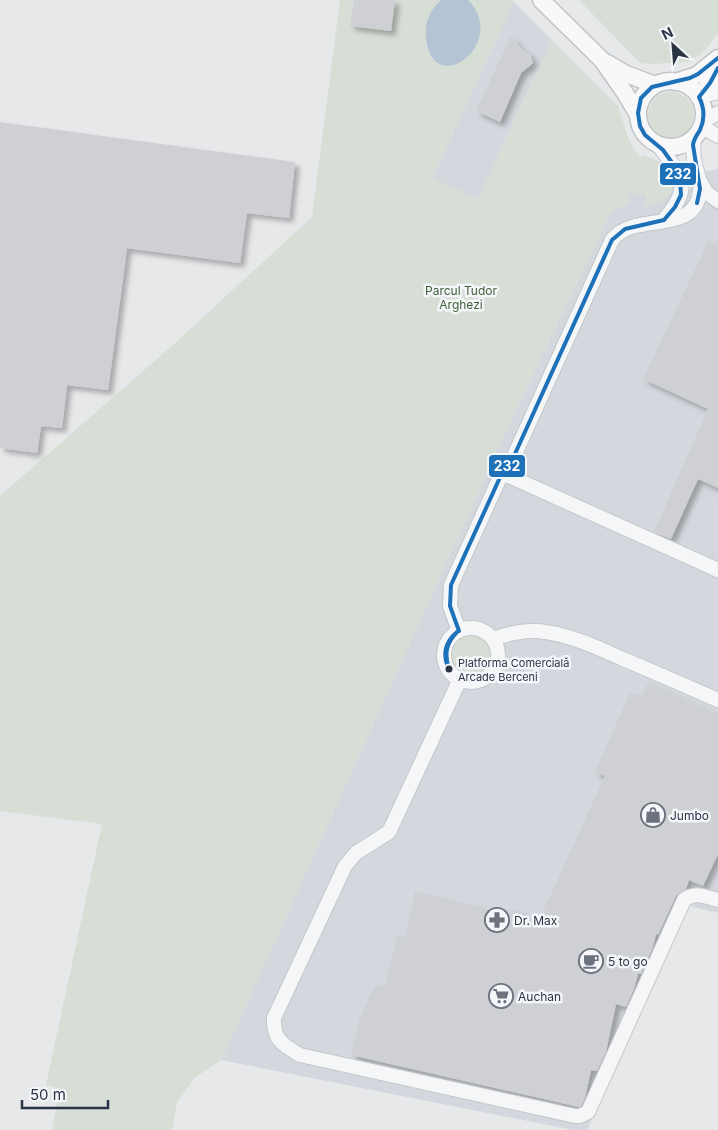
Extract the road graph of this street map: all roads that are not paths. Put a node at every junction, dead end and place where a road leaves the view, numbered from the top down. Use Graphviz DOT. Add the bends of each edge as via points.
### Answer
graph roads {
  1 [pos="541,0"];
  2 [pos="718,58"];
  3 [pos="602,60"];
  4 [pos="718,68"];
  5 [pos="675,82"];
  6 [pos="655,85"];
  7 [pos="718,92"];
  8 [pos="699,97"];
  9 [pos="718,113"];
  10 [pos="638,115"];
  11 [pos="699,128"];
  12 [pos="718,136"];
  13 [pos="658,145"];
  14 [pos="699,178"];
  15 [pos="718,201"];
  16 [pos="663,221"];
  17 [pos="502,473"];
  18 [pos="718,570"];
  19 [pos="459,631"];
  20 [pos="494,639"];
  21 [pos="460,679"];
  22 [pos="718,700"];
  23 [pos="718,900"];
  1 -- 3 [label="main road"];
  2 -- 5 [label="main road" via="700,73"];
  3 -- 6 [label="main road"];
  3 -- 10 [label="main road"];
  4 -- 8 [label="main road"];
  5 -- 6 [label="main road"];
  5 -- 8 [label="main road" via="689,87"];
  6 -- 10 [label="main road" via="642,98"];
  7 -- 8 [label="street"];
  8 -- 11 [label="main road" via="703,107"];
  9 -- 11 [label="street"];
  10 -- 13 [label="main road" via="641,130"];
  11 -- 12 [label="street"];
  11 -- 13 [label="main road" via="686,143"];
  11 -- 14 [label="street" via="694,154"];
  13 -- 16 [label="street" via="677,170 682,186 678,202"];
  14 -- 15 [label="street" via="706,192"];
  14 -- 16 [label="street" via="701,190 691,212 676,220"];
  16 -- 17 [label="street" via="627,228 612,240 514,456"];
  17 -- 18 [label="street"];
  17 -- 19 [label="street" via="451,585 450,606"];
  19 -- 20 [label="street" via="474,628"];
  19 -- 21 [label="street" via="448,641 444,655 449,670"];
  20 -- 21 [label="street" via="498,654 491,673 475,681"];
  20 -- 22 [label="street" via="511,633 546,631 585,642"];
  21 -- 23 [label="street" via="389,832 356,853 345,866 274,1018 281,1043 300,1055 580,1116 588,1112 684,900 694,895"];
}
